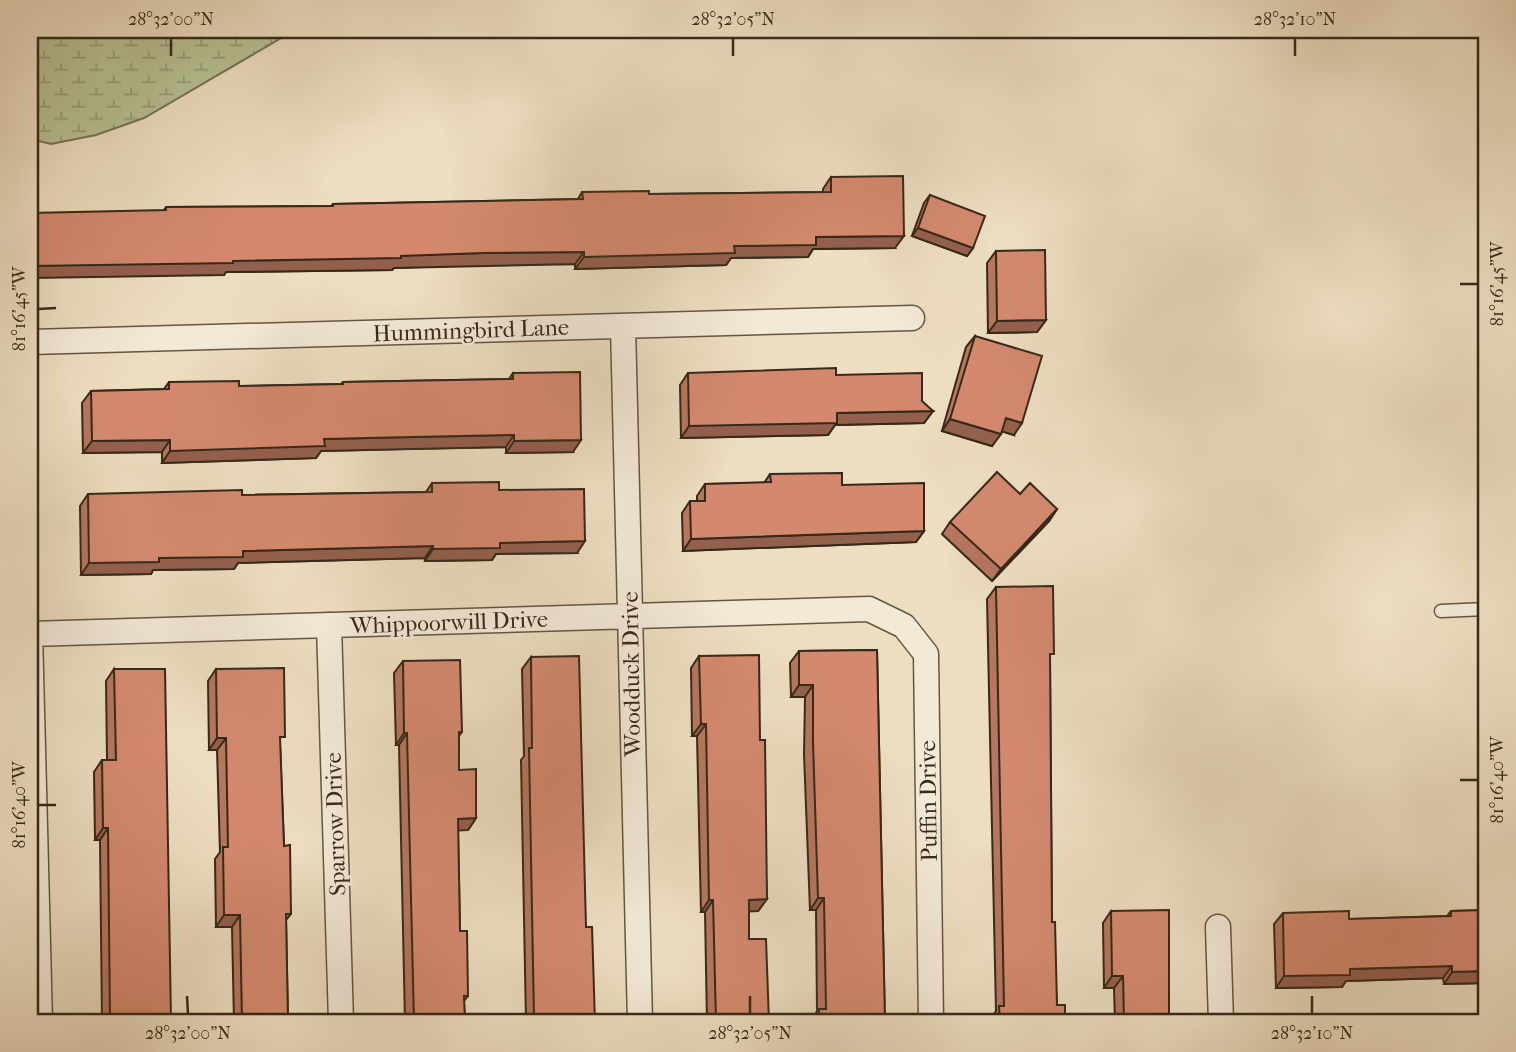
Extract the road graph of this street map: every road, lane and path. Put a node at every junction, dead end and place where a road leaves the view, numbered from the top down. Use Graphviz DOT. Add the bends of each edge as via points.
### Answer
graph roads {
  1 [pos="912,318"];
  2 [pos="623,326"];
  3 [pos="30,342"];
  4 [pos="869,609"];
  5 [pos="1486,609"];
  6 [pos="1441,611"];
  7 [pos="630,616"];
  8 [pos="329,625"];
  9 [pos="30,633"];
  10 [pos="1218,927"];
  11 [pos="40,1022"];
  12 [pos="341,1022"];
  13 [pos="640,1022"];
  14 [pos="932,1022"];
  15 [pos="1221,1022"];
  1 -- 2 [label="street, Hummingbird Lane"];
  2 -- 3 [label="street, Hummingbird Lane"];
  2 -- 7 [label="street, Woodduck Drive"];
  4 -- 7 [label="street, Whippoorwill Drive"];
  4 -- 14 [label="street, Puffin Drive" via="905,626 926,653"];
  5 -- 6 [label="lane"];
  7 -- 8 [label="street, Whippoorwill Drive"];
  7 -- 13 [label="street, Woodduck Drive"];
  8 -- 9 [label="street, Whippoorwill Drive"];
  8 -- 12 [label="street, Sparrow Drive"];
  9 -- 11 [label="street"];
  10 -- 15 [label="street"];
}
